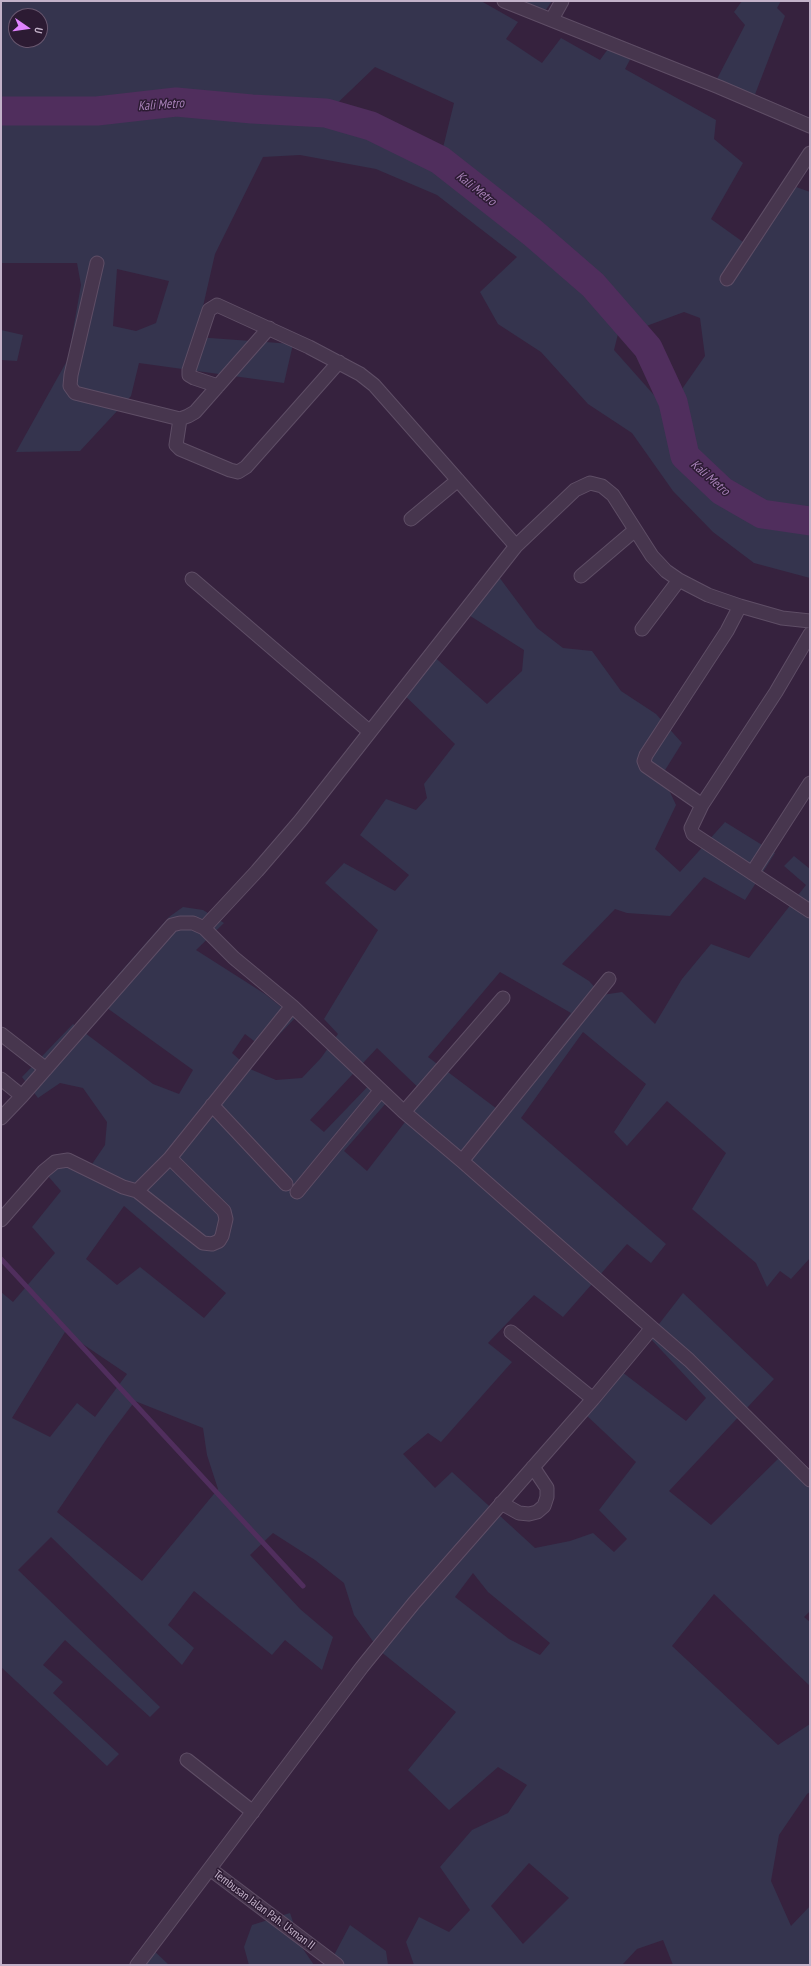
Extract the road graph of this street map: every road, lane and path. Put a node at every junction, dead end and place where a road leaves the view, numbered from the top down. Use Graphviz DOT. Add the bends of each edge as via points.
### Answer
graph roads {
  1 [pos="504,1"];
  2 [pos="562,1"];
  3 [pos="552,19"];
  4 [pos="810,126"];
  5 [pos="810,153"];
  6 [pos="97,263"];
  7 [pos="727,278"];
  8 [pos="269,328"];
  9 [pos="339,362"];
  10 [pos="218,386"];
  11 [pos="180,418"];
  12 [pos="458,480"];
  13 [pos="411,519"];
  14 [pos="635,530"];
  15 [pos="516,546"];
  16 [pos="581,576"];
  17 [pos="192,579"];
  18 [pos="679,580"];
  19 [pos="740,606"];
  20 [pos="810,621"];
  21 [pos="642,629"];
  22 [pos="810,634"];
  23 [pos="370,732"];
  24 [pos="810,783"];
  25 [pos="702,805"];
  26 [pos="752,873"];
  27 [pos="810,911"];
  28 [pos="204,928"];
  29 [pos="609,979"];
  30 [pos="503,998"];
  31 [pos="292,1006"];
  32 [pos="1,1034"];
  33 [pos="46,1069"];
  34 [pos="1,1079"];
  35 [pos="381,1090"];
  36 [pos="22,1096"];
  37 [pos="212,1105"];
  38 [pos="404,1112"];
  39 [pos="1,1118"];
  40 [pos="170,1158"];
  41 [pos="462,1161"];
  42 [pos="286,1184"];
  43 [pos="137,1191"];
  44 [pos="297,1192"];
  45 [pos="1,1220"];
  46 [pos="652,1328"];
  47 [pos="510,1332"];
  48 [pos="593,1399"];
  49 [pos="533,1467"];
  50 [pos="810,1479"];
  51 [pos="501,1503"];
  52 [pos="187,1760"];
  53 [pos="253,1812"];
  54 [pos="210,1869"];
  55 [pos="137,1965"];
  56 [pos="337,1965"];
  1 -- 3 [label="street"];
  2 -- 3 [label="street"];
  3 -- 4 [label="street"];
  5 -- 7 [label="street"];
  6 -- 11 [label="street" via="71,374 72,390"];
  8 -- 9 [label="street"];
  8 -- 10 [label="street"];
  8 -- 10 [label="street" via="216,305 209,310 189,370 194,378"];
  9 -- 11 [label="street" via="246,467 238,472 180,449 175,439"];
  9 -- 12 [label="street" via="374,385"];
  10 -- 11 [label="street" via="195,412"];
  12 -- 13 [label="street"];
  12 -- 15 [label="street"];
  14 -- 15 [label="street" via="613,495 602,486 590,483 575,490"];
  14 -- 16 [label="street"];
  14 -- 18 [label="street" via="652,556"];
  15 -- 23 [label="street"];
  17 -- 23 [label="street"];
  18 -- 19 [label="street" via="708,595"];
  18 -- 21 [label="street"];
  19 -- 20 [label="street" via="782,618"];
  19 -- 25 [label="street" via="727,631 644,761 646,766"];
  22 -- 25 [label="street" via="776,692"];
  23 -- 28 [label="street" via="267,860"];
  24 -- 26 [label="street"];
  25 -- 26 [label="street" via="690,828 692,834"];
  26 -- 27 [label="street"];
  28 -- 31 [label="street" via="234,958"];
  28 -- 33 [label="street" via="193,923 172,925"];
  29 -- 41 [label="street"];
  30 -- 38 [label="street"];
  31 -- 35 [label="street"];
  31 -- 37 [label="street"];
  32 -- 33 [label="street"];
  33 -- 36 [label="street"];
  34 -- 36 [label="street"];
  35 -- 38 [label="street"];
  35 -- 44 [label="street"];
  36 -- 39 [label="street"];
  37 -- 40 [label="street"];
  37 -- 42 [label="street"];
  38 -- 41 [label="street"];
  40 -- 43 [label="street"];
  40 -- 43 [label="street" via="224,1211 226,1219 219,1241 212,1244 203,1243"];
  41 -- 46 [label="street"];
  43 -- 45 [label="street" via="123,1187 68,1160 55,1162"];
  46 -- 48 [label="street"];
  46 -- 50 [label="street" via="689,1360"];
  47 -- 48 [label="street"];
  48 -- 49 [label="street"];
  49 -- 51 [label="street"];
  49 -- 51 [label="street" via="547,1488 544,1506 529,1514 519,1513"];
  51 -- 53 [label="street" via="362,1667"];
  52 -- 53 [label="street"];
  53 -- 54 [label="street"];
  54 -- 55 [label="street"];
  54 -- 56 [label="street, Tembusan Jalan Pah. Usman II"];
}
